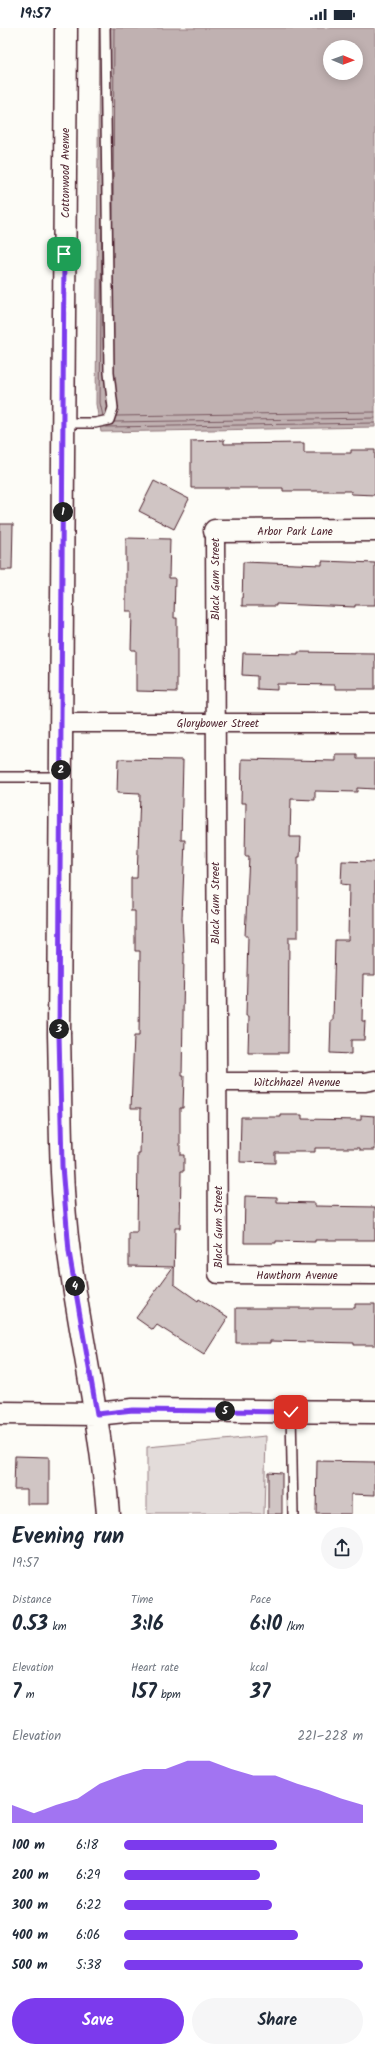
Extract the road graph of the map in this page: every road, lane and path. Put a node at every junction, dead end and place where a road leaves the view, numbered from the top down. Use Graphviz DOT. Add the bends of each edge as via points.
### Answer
graph roads {
  1 [pos="66,28"];
  2 [pos="105,28"];
  3 [pos="63,423"];
  4 [pos="375,530"];
  5 [pos="215,531"];
  6 [pos="62,722"];
  7 [pos="375,723"];
  8 [pos="215,724"];
  9 [pos="0,777"];
  10 [pos="61,777"];
  11 [pos="375,1080"];
  12 [pos="218,1082"];
  13 [pos="218,1274"];
  14 [pos="375,1275"];
  15 [pos="291,1412"];
  16 [pos="375,1412"];
  17 [pos="0,1413"];
  18 [pos="97,1414"];
  19 [pos="108,1514"];
  20 [pos="293,1514"];
  1 -- 3 [label="street, Cottonwood Avenue"];
  2 -- 3 [label="lane" via="109,374 113,408 109,420 95,423"];
  3 -- 6 [label="street, Cottonwood Avenue"];
  4 -- 5 [label="street, Arbor Park Lane"];
  5 -- 8 [label="street, Black Gum Street"];
  6 -- 8 [label="street, Glorybower Street"];
  6 -- 10 [label="street, Cottonwood Avenue"];
  7 -- 8 [label="street, Glorybower Street"];
  8 -- 12 [label="street, Black Gum Street"];
  9 -- 10 [label="lane"];
  10 -- 18 [label="street, Cottonwood Avenue" via="59,1034 62,1166 69,1252"];
  11 -- 12 [label="street, Witchhazel Avenue"];
  12 -- 13 [label="street, Black Gum Street"];
  13 -- 14 [label="street, Hawthorn Avenue"];
  15 -- 16 [label="street"];
  15 -- 18 [label="street" via="133,1410"];
  15 -- 20 [label="lane"];
  17 -- 18 [label="street"];
  18 -- 19 [label="street, Cottonwood Avenue"];
}
